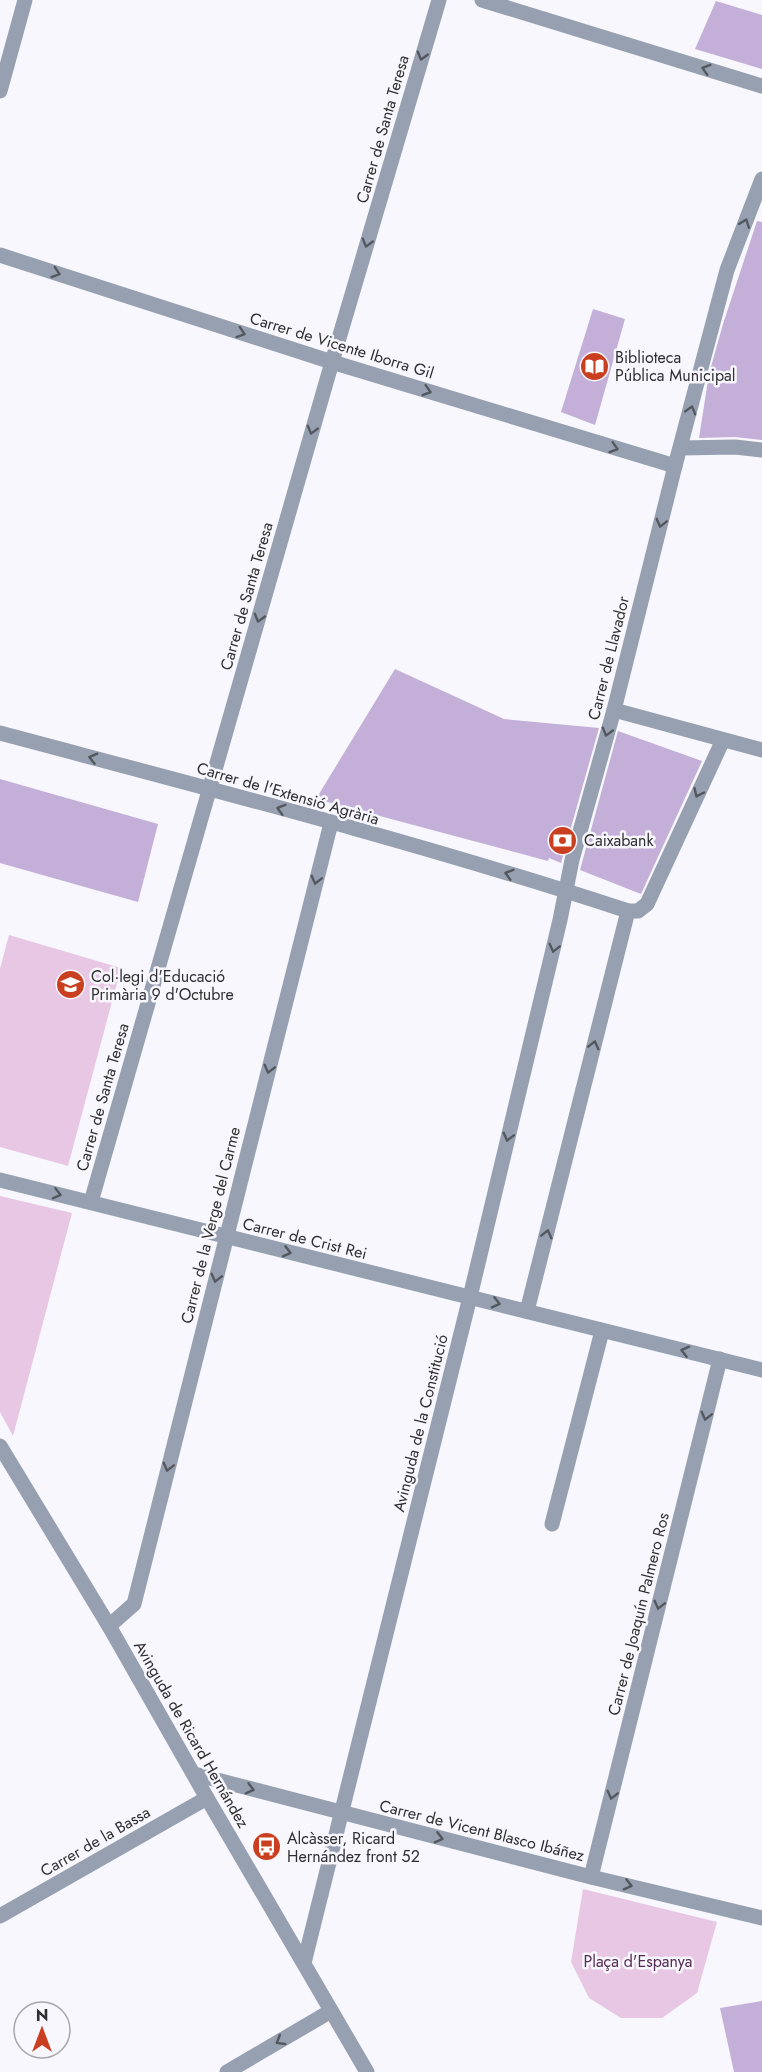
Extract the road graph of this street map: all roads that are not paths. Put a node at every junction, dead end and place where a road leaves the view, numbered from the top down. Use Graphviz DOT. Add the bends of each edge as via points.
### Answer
graph roads {
  1 [pos="25,0"];
  2 [pos="439,0"];
  3 [pos="482,0"];
  4 [pos="762,86"];
  5 [pos="0,91"];
  6 [pos="762,179"];
  7 [pos="0,255"];
  8 [pos="332,362"];
  9 [pos="680,448"];
  10 [pos="762,450"];
  11 [pos="675,466"];
  12 [pos="614,710"];
  13 [pos="0,733"];
  14 [pos="723,740"];
  15 [pos="762,750"];
  16 [pos="209,789"];
  17 [pos="331,823"];
  18 [pos="565,890"];
  19 [pos="628,911"];
  20 [pos="0,1180"];
  21 [pos="91,1202"];
  22 [pos="226,1237"];
  23 [pos="470,1297"];
  24 [pos="527,1311"];
  25 [pos="603,1331"];
  26 [pos="720,1359"];
  27 [pos="762,1370"];
  28 [pos="0,1446"];
  29 [pos="6,1472"];
  30 [pos="552,1524"];
  31 [pos="109,1626"];
  32 [pos="194,1773"];
  33 [pos="207,1798"];
  34 [pos="340,1812"];
  35 [pos="591,1877"];
  36 [pos="0,1916"];
  37 [pos="762,1918"];
  38 [pos="304,1963"];
  39 [pos="331,2011"];
  40 [pos="227,2072"];
  41 [pos="367,2072"];
  1 -- 5 [label="street"];
  2 -- 8 [label="street, Carrer de Santa Teresa, one-way"];
  4 -- 3 [label="street, one-way"];
  9 -- 6 [label="street, Carrer de Llavador, one-way" via="727,270"];
  7 -- 8 [label="street, Carrer de Vicente Iborra Gil, one-way"];
  8 -- 11 [label="street, Carrer de Vicente Iborra Gil, one-way"];
  8 -- 16 [label="street, Carrer de Santa Teresa, one-way"];
  9 -- 10 [label="street"];
  9 -- 11 [label="street, Carrer de Llavador"];
  11 -- 12 [label="street, Carrer de Llavador, one-way"];
  12 -- 14 [label="street"];
  12 -- 18 [label="street, Carrer de Llavador, one-way"];
  16 -- 13 [label="street, Carrer de l'Extensió Agrària, one-way"];
  14 -- 15 [label="street"];
  14 -- 19 [label="street, one-way" via="647,904 638,911"];
  17 -- 16 [label="street, Carrer de l'Extensió Agrària, one-way"];
  16 -- 21 [label="street, Carrer de Santa Teresa"];
  18 -- 17 [label="street, Carrer de l'Extensió Agrària, one-way"];
  17 -- 22 [label="street, Carrer de la Verge del Carme, one-way"];
  18 -- 19 [label="street"];
  18 -- 23 [label="street, Avinguda de la Constitució, one-way"];
  24 -- 19 [label="street, one-way"];
  20 -- 21 [label="street, Carrer de Crist Rei, one-way"];
  21 -- 22 [label="street, Carrer de Crist Rei"];
  22 -- 23 [label="street, Carrer de Crist Rei, one-way"];
  22 -- 31 [label="street, Carrer de la Verge del Carme, one-way" via="134,1604"];
  23 -- 24 [label="street, Carrer de Crist Rei, one-way"];
  23 -- 34 [label="street, Avinguda de la Constitució"];
  24 -- 25 [label="street, Carrer de Crist Rei"];
  26 -- 25 [label="street, Carrer de Crist Rei, one-way"];
  25 -- 30 [label="street"];
  26 -- 27 [label="street, Carrer de Crist Rei"];
  26 -- 35 [label="street, Carrer de Joaquín Palmero Ros, one-way"];
  28 -- 29 [label="street, Avinguda de Ricard Hernández"];
  29 -- 31 [label="street, Avinguda de Ricard Hernández"];
  31 -- 32 [label="street, Avinguda de Ricard Hernández"];
  32 -- 33 [label="street, Avinguda de Ricard Hernández"];
  32 -- 34 [label="street, Carrer de Vicent Blasco Ibáñez, one-way"];
  33 -- 36 [label="street, Carrer de la Bassa"];
  33 -- 38 [label="street, Avinguda de Ricard Hernández"];
  34 -- 35 [label="street, Carrer de Vicent Blasco Ibáñez, one-way"];
  34 -- 38 [label="street, Avinguda de la Constitució"];
  35 -- 37 [label="street, Carrer de Vicent Blasco Ibáñez, one-way"];
  38 -- 39 [label="street, Avinguda de Ricard Hernández"];
  39 -- 40 [label="street, one-way"];
  39 -- 41 [label="street, Avinguda de Ricard Hernández"];
}
